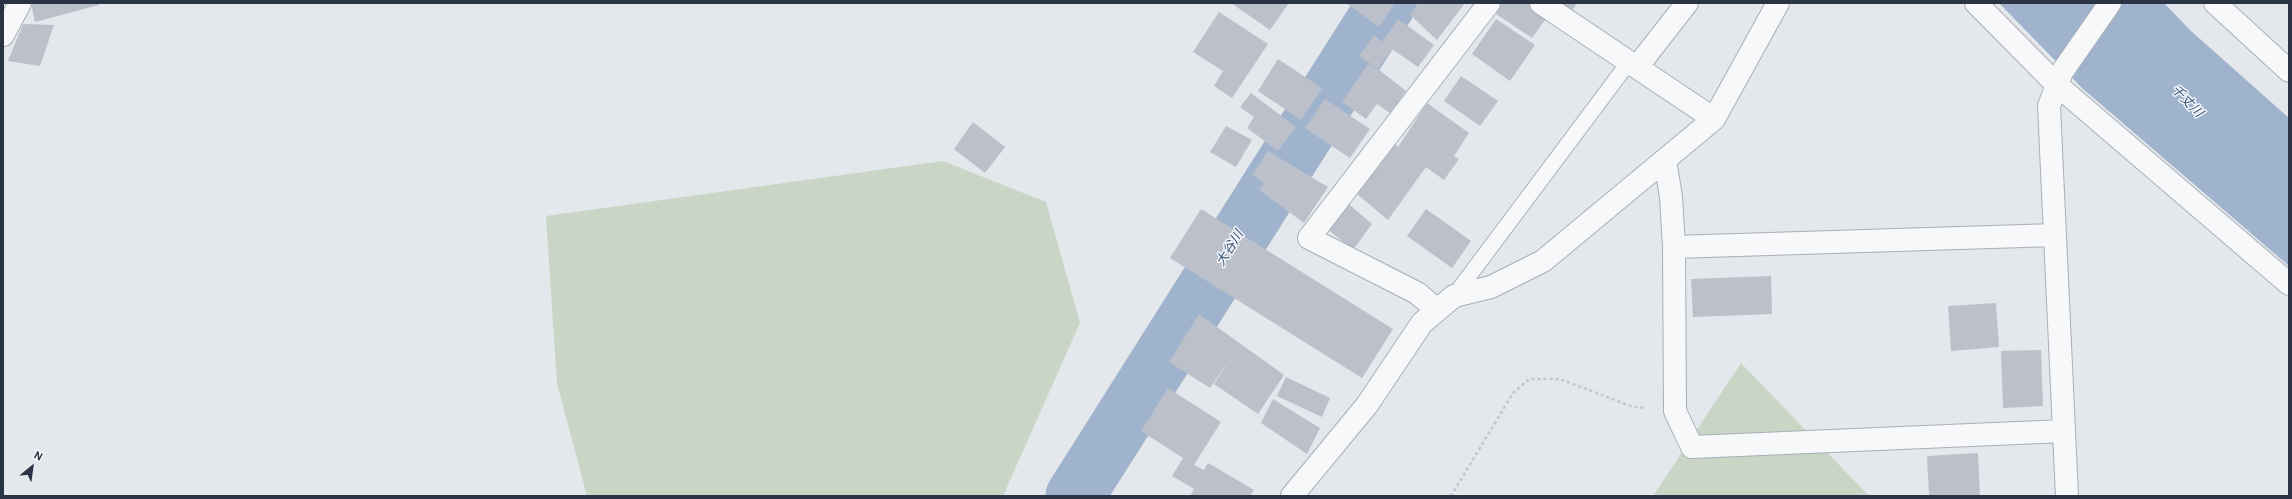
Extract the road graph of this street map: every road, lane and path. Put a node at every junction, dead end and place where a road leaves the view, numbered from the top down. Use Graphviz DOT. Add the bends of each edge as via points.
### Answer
graph roads {
  1 [pos="20,3"];
  2 [pos="1490,3"];
  3 [pos="1541,3"];
  4 [pos="1687,3"];
  5 [pos="1778,3"];
  6 [pos="1976,3"];
  7 [pos="2110,3"];
  8 [pos="2215,3"];
  9 [pos="3,35"];
  10 [pos="1633,64"];
  11 [pos="2289,71"];
  12 [pos="2060,79"];
  13 [pos="1714,119"];
  14 [pos="1665,160"];
  15 [pos="2055,235"];
  16 [pos="1674,247"];
  17 [pos="2289,284"];
  18 [pos="1454,296"];
  19 [pos="1437,310"];
  20 [pos="1675,411"];
  21 [pos="2064,431"];
  22 [pos="1292,496"];
  23 [pos="1451,496"];
  24 [pos="2067,496"];
  1 -- 9 [label="street"];
  2 -- 19 [label="street" via="1309,238 1417,293"];
  3 -- 10 [label="street"];
  4 -- 10 [label="street"];
  5 -- 13 [label="street"];
  6 -- 12 [label="street"];
  7 -- 12 [label="street"];
  8 -- 11 [label="street"];
  10 -- 13 [label="street"];
  10 -- 18 [label="lane"];
  12 -- 15 [label="street" via="2049,106"];
  12 -- 17 [label="street"];
  13 -- 14 [label="street"];
  14 -- 16 [label="street" via="1671,197"];
  14 -- 18 [label="street" via="1543,261 1491,287"];
  15 -- 16 [label="street"];
  15 -- 21 [label="street"];
  16 -- 20 [label="street"];
  18 -- 19 [label="street"];
  19 -- 22 [label="street" via="1422,323 1366,405"];
  20 -- 21 [label="street" via="1692,447"];
  20 -- 23 [label="path" via="1633,407 1560,378 1529,379 1513,393"];
  21 -- 24 [label="street"];
}
